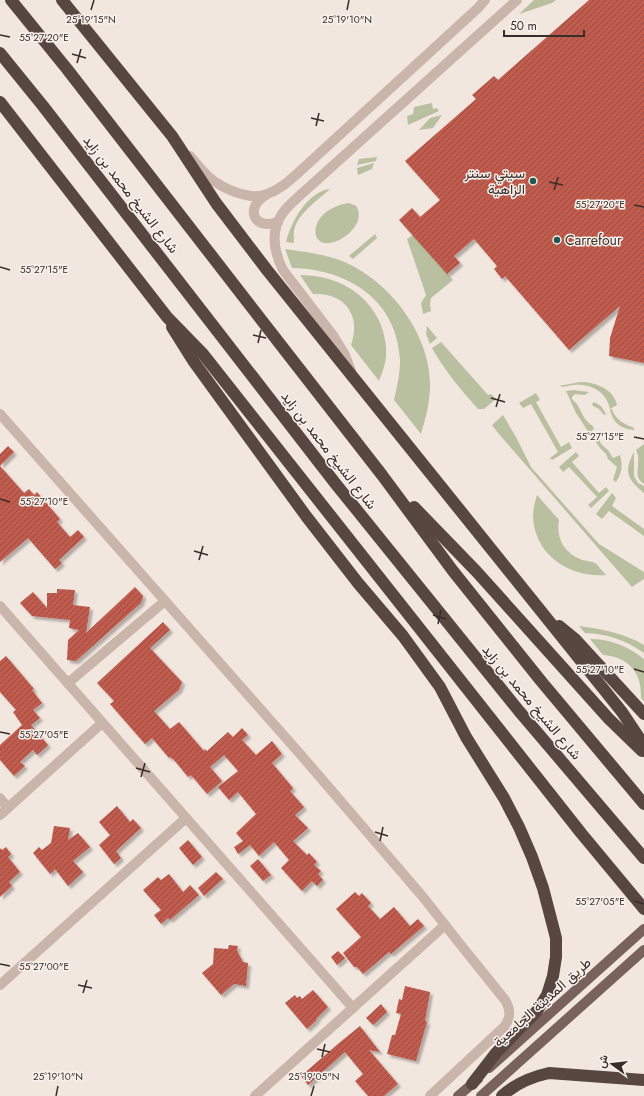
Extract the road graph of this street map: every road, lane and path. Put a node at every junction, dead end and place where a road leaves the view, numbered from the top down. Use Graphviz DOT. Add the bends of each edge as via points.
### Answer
graph roads {
  1 [pos="11,0"];
  2 [pos="517,0"];
  3 [pos="64,1"];
  4 [pos="480,3"];
  5 [pos="0,53"];
  6 [pos="0,102"];
  7 [pos="0,109"];
  8 [pos="17,124"];
  9 [pos="172,136"];
  10 [pos="266,195"];
  11 [pos="278,222"];
  12 [pos="167,317"];
  13 [pos="354,378"];
  14 [pos="0,414"];
  15 [pos="382,475"];
  16 [pos="165,601"];
  17 [pos="0,606"];
  18 [pos="549,621"];
  19 [pos="68,683"];
  20 [pos="644,714"];
  21 [pos="102,723"];
  22 [pos="644,745"];
  23 [pos="644,753"];
  24 [pos="0,798"];
  25 [pos="644,804"];
  26 [pos="8,808"];
  27 [pos="0,815"];
  28 [pos="186,818"];
  29 [pos="644,858"];
  30 [pos="644,909"];
  31 [pos="445,925"];
  32 [pos="644,929"];
  33 [pos="644,950"];
  34 [pos="0,985"];
  35 [pos="353,1008"];
  36 [pos="644,1080"];
  37 [pos="472,1084"];
  38 [pos="482,1095"];
  39 [pos="255,1096"];
  40 [pos="430,1096"];
  41 [pos="458,1096"];
  42 [pos="502,1096"];
  1 -- 15 [label="highway, شارع الشيخ محمد بن زايد"];
  2 -- 11 [label="street" via="297,198"];
  3 -- 9 [label="highway"];
  4 -- 10 [label="street" via="288,182"];
  5 -- 29 [label="highway, شارع الشيخ محمد بن زايد" via="335,483 519,711"];
  6 -- 8 [label="highway"];
  7 -- 8 [label="highway"];
  8 -- 12 [label="highway"];
  9 -- 10 [label="street" via="211,178 223,187 236,193"];
  9 -- 13 [label="highway" via="266,270"];
  10 -- 11 [label="street" via="256,202 253,212 257,221 266,225"];
  11 -- 13 [label="street" via="274,247 277,259 339,344"];
  12 -- 30 [label="highway" via="203,354 581,833"];
  12 -- 37 [label="highway" via="191,357 306,516 403,636 440,687 466,737 504,798 532,857 556,938 553,976 547,994 537,1011 496,1053"];
  13 -- 18 [label="highway"];
  14 -- 16 [label="street"];
  15 -- 23 [label="highway" via="476,571 604,714"];
  15 -- 25 [label="highway, شارع الشيخ محمد بن زايد" via="453,571"];
  16 -- 19 [label="street"];
  16 -- 31 [label="street"];
  17 -- 19 [label="street"];
  18 -- 20 [label="highway" via="576,640"];
  18 -- 22 [label="highway" via="622,712"];
  19 -- 21 [label="street"];
  21 -- 26 [label="street"];
  21 -- 28 [label="street"];
  24 -- 26 [label="street"];
  26 -- 27 [label="street"];
  28 -- 34 [label="street"];
  28 -- 35 [label="street"];
  31 -- 35 [label="street"];
  31 -- 40 [label="street" via="505,1000 510,1010 504,1027"];
  32 -- 37 [label="main road, طريق المدينة الجامعية"];
  33 -- 38 [label="main road, طريق المدينة الجامعية"];
  35 -- 39 [label="street"];
  36 -- 42 [label="highway" via="550,1073 521,1082"];
  37 -- 41 [label="main road, طريق المدينة الجامعية"];
}
